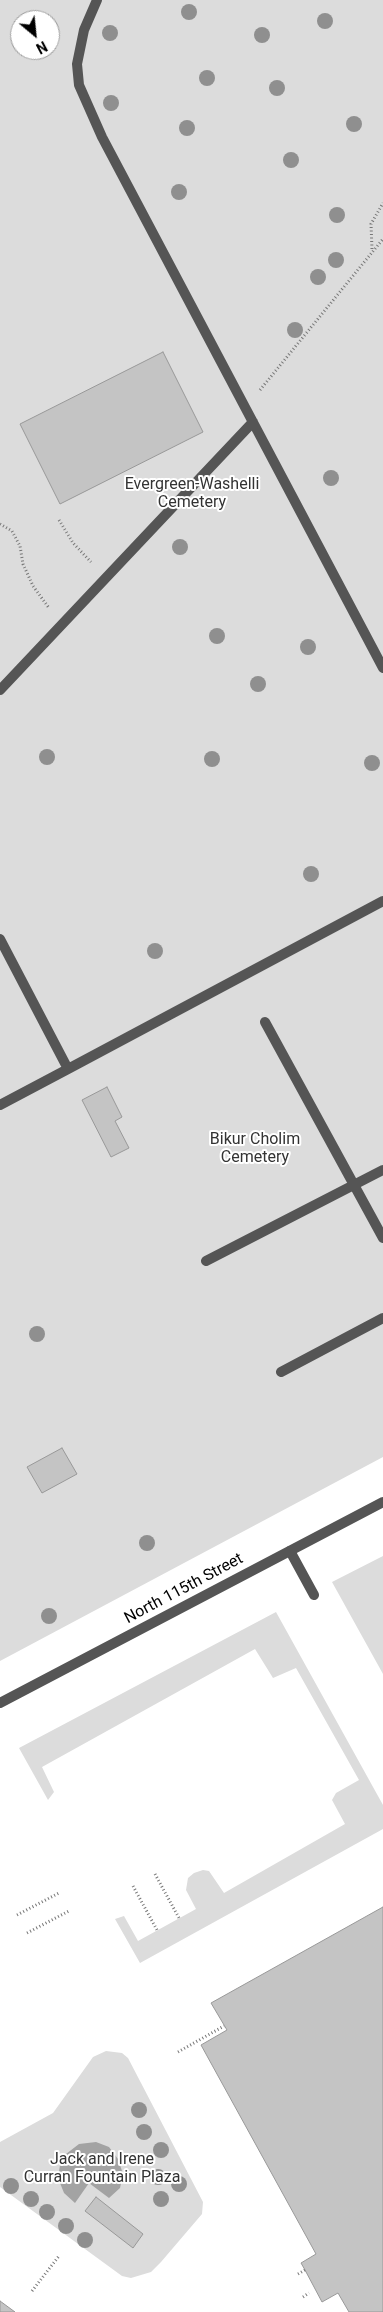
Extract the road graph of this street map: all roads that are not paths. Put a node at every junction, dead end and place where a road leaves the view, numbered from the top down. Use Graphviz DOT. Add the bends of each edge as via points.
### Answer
graph roads {
  1 [pos="97,0"];
  2 [pos="253,422"];
  3 [pos="383,668"];
  4 [pos="0,690"];
  5 [pos="383,901"];
  6 [pos="0,940"];
  7 [pos="265,1022"];
  8 [pos="68,1069"];
  9 [pos="0,1105"];
  10 [pos="383,1170"];
  11 [pos="354,1185"];
  12 [pos="383,1238"];
  13 [pos="206,1261"];
  14 [pos="383,1318"];
  15 [pos="281,1372"];
  16 [pos="383,1502"];
  17 [pos="290,1551"];
  18 [pos="314,1595"];
  19 [pos="0,1702"];
  1 -- 2 [label="street" via="84,30 78,64 79,85 102,137"];
  2 -- 3 [label="street"];
  2 -- 4 [label="street"];
  5 -- 8 [label="street"];
  6 -- 8 [label="street"];
  7 -- 11 [label="street"];
  8 -- 9 [label="street"];
  10 -- 11 [label="street"];
  11 -- 12 [label="street"];
  11 -- 13 [label="street"];
  14 -- 15 [label="street"];
  16 -- 17 [label="street, North 115th Street"];
  17 -- 18 [label="street"];
  17 -- 19 [label="street, North 115th Street"];
}
